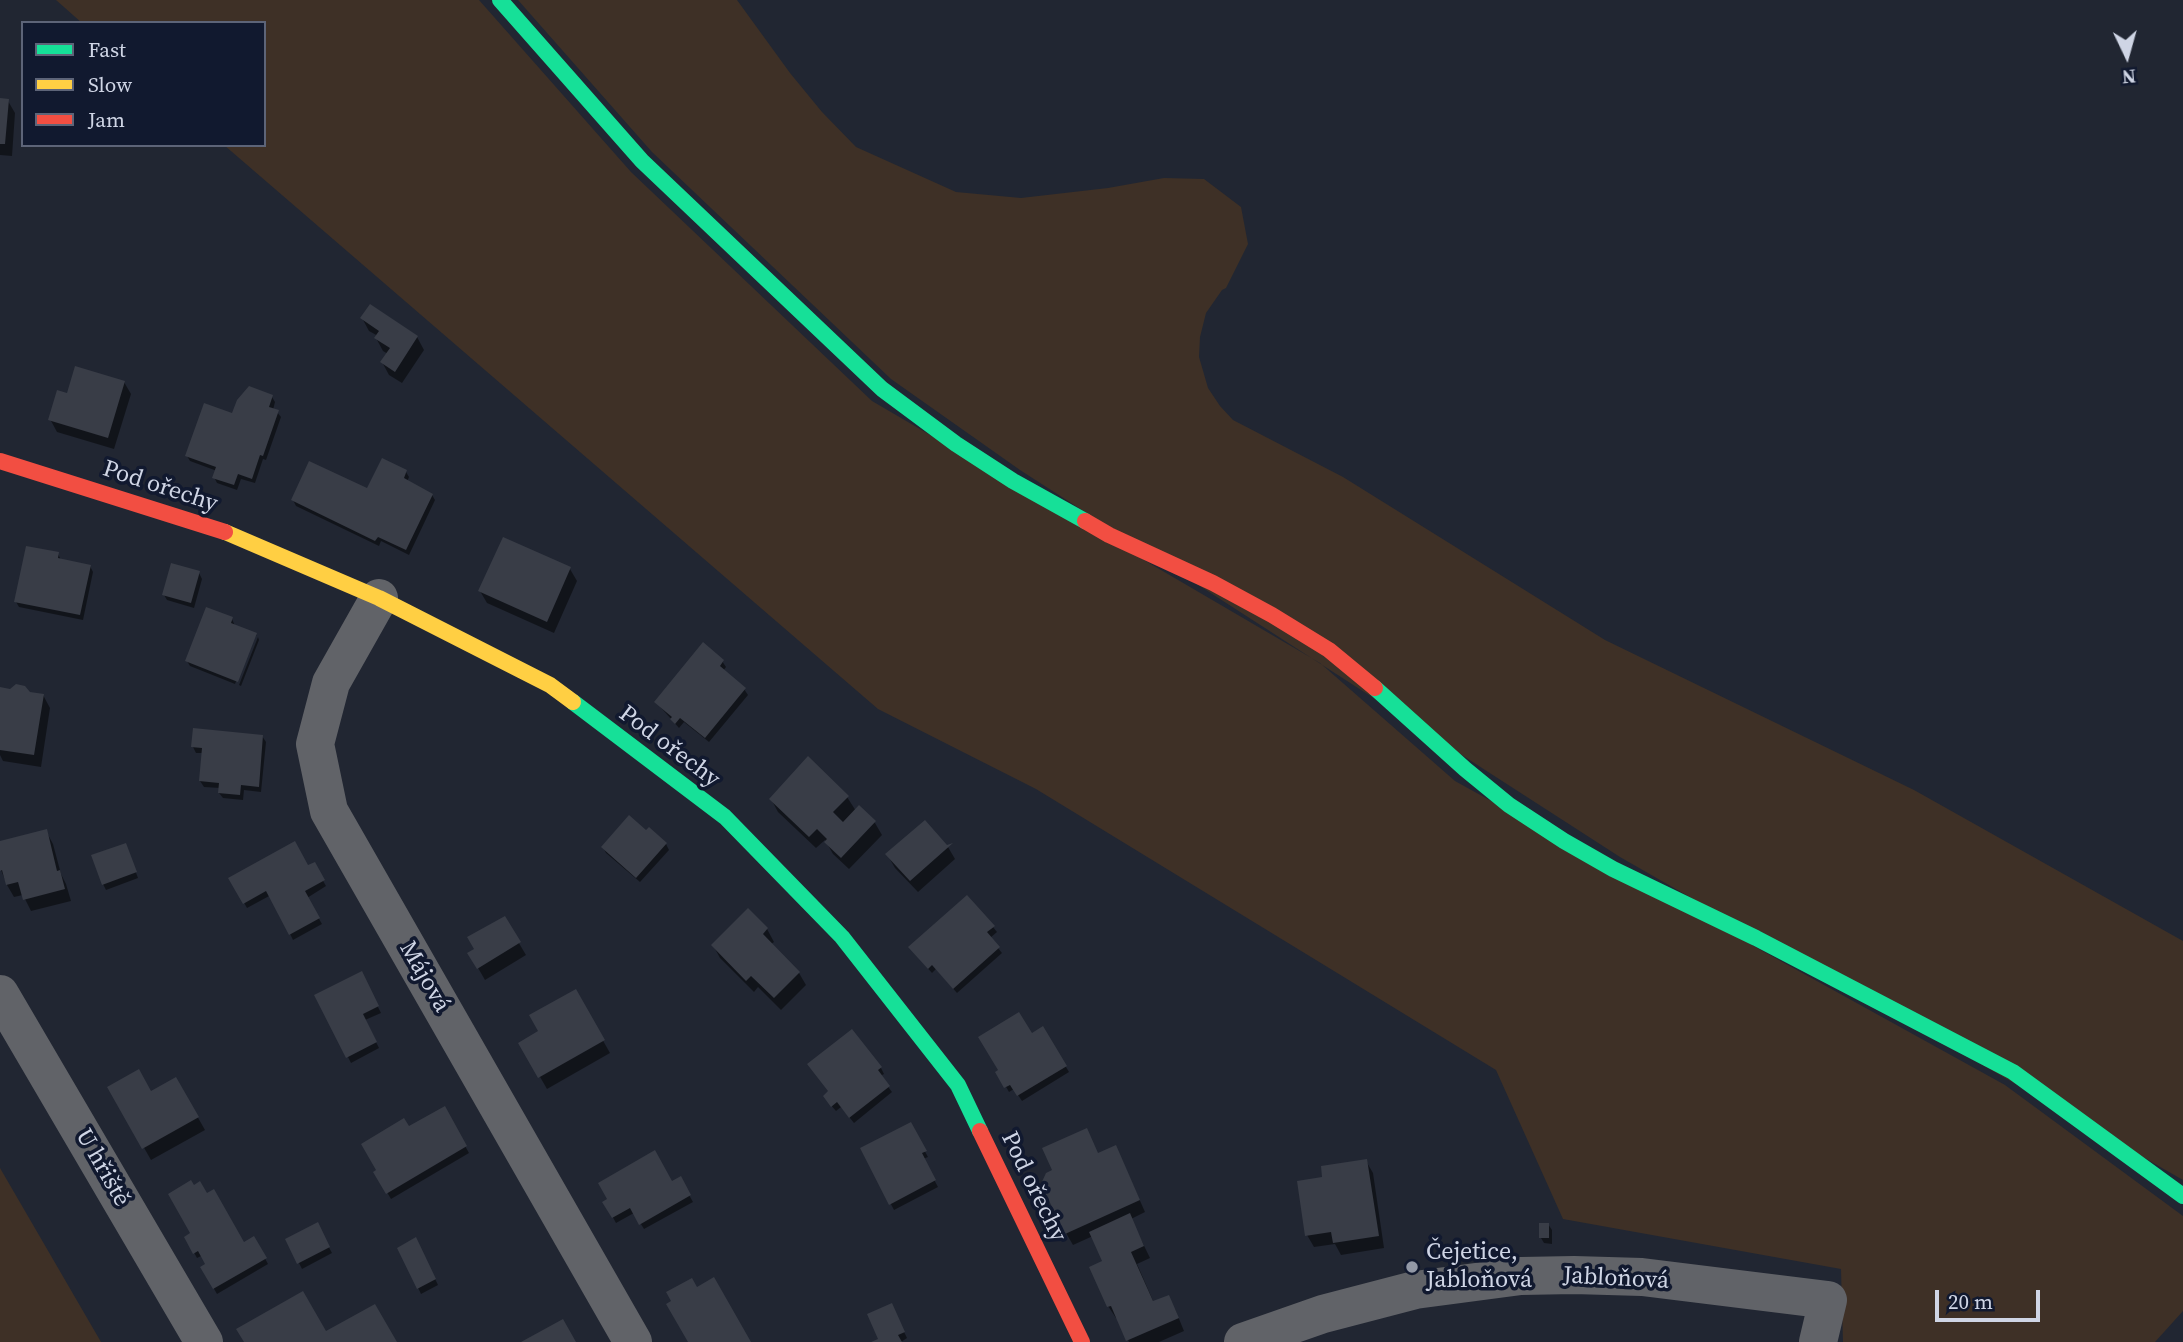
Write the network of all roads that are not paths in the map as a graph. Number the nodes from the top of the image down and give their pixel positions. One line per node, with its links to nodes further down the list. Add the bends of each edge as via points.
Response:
1 (500, 0): 5 (street, via 642,162 883,389 956,444 1097,528 1213,583 1329,650 1474,776 1564,841 2014,1072)
2 (1, 467): 3 (street, Pod ořechy, via 214,527)
3 (379, 598): 7 (street, Májová, via 331,683 315,744 329,811); 8 (street, Pod ořechy, via 550,685 725,817 842,937 958,1085)
4 (0, 994): 6 (street, U hřiště)
5 (2183, 1196)
6 (204, 1342)
7 (634, 1342)
8 (1082, 1342)
9 (1243, 1342): 10 (street, Jabloňová, via 1415,1290 1521,1276 1574,1275 1642,1277 1828,1300)
10 (1818, 1342)

